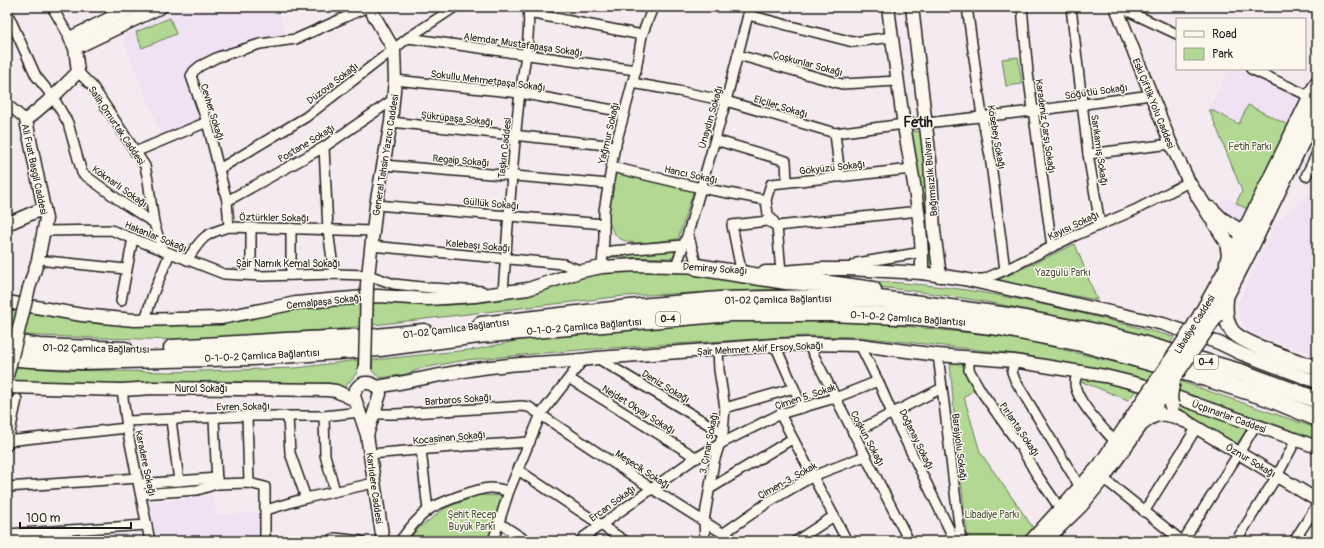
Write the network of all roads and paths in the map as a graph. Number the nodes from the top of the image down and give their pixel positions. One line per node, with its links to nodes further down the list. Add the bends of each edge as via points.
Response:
1 (52, 7): 21 (street)
2 (133, 7): 21 (main road)
3 (161, 7): 21 (main road)
4 (368, 7): 22 (main road, General Tahsin Yazıcı Caddesi); 45 (street, Cevher Sokağı, via 296,39 260,44 218,57 200,66 191,76)
5 (455, 7): 20 (street, Düzova Sokağı)
6 (653, 7): 18 (street, Yağmur Sokağı)
7 (888, 7): 19 (main road, Bağımsızlık Bulvarı)
8 (912, 7): 48 (main road, Bağımsızlık Bulvarı)
9 (967, 7): 43 (street, Kösebey Sokağı)
10 (1022, 7): 41 (street, Karadeniz Çarşı Sokağı)
11 (1071, 7): 39 (street, Sarıkamış Sokağı)
12 (1116, 7): 33 (main road, Eski Çiftlik Yolu Caddesi)
13 (1119, 7): 17 (street)
14 (528, 10): 18 (street); 24 (street, Taşkın Caddesi)
15 (749, 11): 19 (street, via 853,42); 23 (street, Ünaydın Sokağı)
16 (7, 12): 34 (street, Köknarlı Sokağı, via 36,76)
17 (1176, 34)
18 (642, 35): 25 (street, Yağmur Sokağı)
19 (892, 37): 29 (main road, Bağımsızlık Bulvarı)
20 (408, 38): 22 (street, Düzova Sokağı); 24 (street, Alemdar Mustafapaşa Sokağı)
21 (72, 43): 27 (main road)
22 (394, 50): 28 (main road, General Tahsin Yazıcı Caddesi); 60 (street, Düzova Sokağı, via 306,117)
23 (738, 55): 29 (street, Çoşkunlar Sokağı, via 842,84); 37 (street, Ünaydın Sokağı)
24 (526, 56): 25 (street, Alemdar Mustafapaşa Sokağı); 32 (street, Taşkın Caddesi)
25 (636, 70): 30 (street, Yağmur Sokağı)
26 (1253, 70): 35 (street)
27 (78, 72): 34 (main road); 55 (street, Salih Omurtak Caddesi, via 93,87)
28 (395, 80): 32 (street, Sokullu Mehmetpaşa Sokağı); 36 (main road, General Tahsin Yazıcı Caddesi)
29 (898, 81): 47 (main road, Bağımsızlık Bulvarı)
30 (632, 83): 37 (street, Elçiler Sokağı); 42 (street, Yağmur Sokağı)
31 (1317, 83): 35 (main road, Libadiye Caddesi)
32 (520, 93): 42 (street, Sokullu Mehmetpaşa Sokağı); 50 (street, Taşkın Caddesi)
33 (1151, 95): 39 (street, Söğütlü Sokağı); 52 (main road, Eski Çiftlik Yolu Caddesi)
34 (53, 97): 44 (main road); 76 (street, Köknarlı Sokağı, via 68,123 82,173)
35 (1311, 97): 90 (main road, Libadiye Caddesi)
36 (394, 99): 46 (main road, General Tahsin Yazıcı Caddesi); 54 (street, Postane Sokağı)
37 (726, 101): 49 (street, Elçiler Sokağı); 51 (street, Ünaydın Sokağı)
38 (7, 104): 44 (street, Ali Fuat Başgil Caddesi)
39 (1083, 104): 41 (street, Söğütlü Sokağı); 57 (street, Sarıkamış Sokağı)
40 (1317, 110): 90 (main road, Libadiye Caddesi)
41 (1033, 111): 43 (street, Söğütlü Sokağı); 93 (street, Karadeniz Çarşı Sokağı)
42 (624, 112): 53 (street, Yağmur Sokağı)
43 (982, 116): 48 (street, Söğütlü Sokağı); 105 (street, Kösebey Sokağı, via 990,156)
44 (26, 120): 73 (main road, Ali Fuat Başgil Caddesi)
45 (206, 122): 55 (street); 60 (street, Cevher Sokağı)
46 (391, 122): 50 (street, Şükrüpaşa Sokağı); 58 (main road, General Tahsin Yazıcı Caddesi)
47 (904, 124): 48 (street, Elçiler Sokağı); 49 (street, Elçiler Sokağı); 61 (main road, Bağımsızlık Bulvarı)
48 (926, 124): 113 (main road, Bağımsızlık Bulvarı)
49 (835, 133): 64 (street)
50 (516, 136): 53 (street, Şükrüpaşa Sokağı); 62 (street, Taşkın Caddesi)
51 (715, 140): 65 (street, via 786,161); 68 (street, Ünaydın Sokağı)
52 (1171, 144): 57 (street); 66 (main road, Eski Çiftlik Yolu Caddesi)
53 (616, 146): 59 (street, Yağmur Sokağı)
54 (324, 147): 71 (street, Postane Sokağı); 85 (street)
55 (135, 152): 76 (street, Salih Omurtak Caddesi, via 145,166)
56 (1317, 153): 63 (street)
57 (1088, 154): 79 (street, Sarıkamış Sokağı)
58 (383, 165): 62 (street, Regaip Sokağı); 72 (main road, General Tahsin Yazıcı Caddesi)
59 (612, 167): 67 (street, Yağmur Sokağı); 68 (street, Hancı Sokağı)
60 (219, 169): 71 (street, Cevher Sokağı)
61 (912, 169): 64 (street, Gökyüzü Sokağı); 74 (main road, Bağımsızlık Bulvarı)
62 (512, 175): 67 (street, Regaip Sokağı); 75 (street, Taşkın Caddesi)
63 (1306, 176)
64 (840, 177): 65 (street, Gökyüzü Sokağı)
65 (787, 182): 70 (street, Gökyüzü Sokağı, via 771,184)
66 (1189, 182): 69 (main road, Eski Çiftlik Yolu Caddesi); 79 (street, Kayısı Sokağı, via 1135,210)
67 (609, 184): 78 (street, Yağmur Sokağı)
68 (701, 188): 70 (street, Hancı Sokağı); 88 (street, Ünaydın Sokağı)
69 (1198, 196): 80 (main road); 90 (main road)
70 (766, 200): 81 (street, via 768,214)
71 (227, 201): 82 (street, Cevher Sokağı)
72 (376, 205): 75 (street, Güllük Sokağı); 87 (main road, General Tahsin Yazıcı Caddesi)
73 (44, 208): 77 (main road); 86 (main road, Ali Fuat Başgil Caddesi)
74 (919, 211): 81 (street); 95 (main road, Bağımsızlık Bulvarı)
75 (509, 216): 78 (street, Güllük Sokağı); 96 (street, Taşkın Caddesi)
76 (154, 223): 94 (street, Salih Omurtak Caddesi)
77 (7, 224)
78 (604, 224): 99 (street, Yağmur Sokağı)
79 (1100, 224): 93 (street, Kayısı Sokağı)
80 (1215, 224): 90 (main road, via 1225,233); 109 (main road, via 1229,248)
81 (777, 226): 104 (street, via 768,221 732,225); 107 (street)
82 (229, 227): 83 (street, Öztürkler Sokağı); 97 (street, Öztürkler Sokağı, via 201,239)
83 (251, 228): 84 (street, Öztürkler Sokağı); 111 (street)
84 (290, 228): 85 (street, Öztürkler Sokağı); 112 (street)
85 (328, 230): 87 (street, Öztürkler Sokağı); 110 (street)
86 (45, 231): 89 (street, Hakanlar Sokağı, via 111,230); 138 (main road, Ali Fuat Başgil Caddesi, bridge)
87 (374, 231): 92 (main road, General Tahsin Yazıcı Caddesi)
88 (688, 233): 91 (street, Ünaydın Sokağı); 101 (street)
89 (133, 238): 94 (street, Hakanlar Sokağı); 102 (street)
90 (1245, 238): 109 (main road, Libadiye Caddesi); 117 (main road, Libadiye Caddesi)
91 (684, 245): 99 (street, via 611,251); 100 (street, Ünaydın Sokağı)
92 (371, 246): 96 (street, Kalebaşı Sokağı); 115 (main road, General Tahsin Yazıcı Caddesi)
93 (1052, 247): 105 (street, Kayısı Sokağı)
94 (167, 252): 97 (street, Hakanlar Sokağı); 121 (street)
95 (923, 252): 103 (street, via 857,263); 108 (main road, Bağımsızlık Bulvarı)
96 (506, 258): 106 (street, Kalebaşı Sokağı, via 563,264); 116 (street, Taşkın Caddesi)
97 (187, 260): 111 (street, Şair Namık Kemal Sokağı, via 224,274)
98 (47, 261): 102 (street)
99 (602, 261): 100 (main road, Demiray Sokağı); 106 (main road, Demiray Sokağı)
100 (676, 266): 101 (main road, Demiray Sokağı)
101 (697, 267): 104 (main road, Demiray Sokağı); 122 (highway, via 786,281 822,283 1011,309)
102 (126, 269): 118 (street)
103 (848, 269): 107 (main road, Demiray Sokağı); 108 (main road, Demiray Sokağı)
104 (741, 270): 107 (main road, Demiray Sokağı)
105 (1005, 270): 114 (street, Kayısı Sokağı, via 984,279)
106 (582, 271): 116 (main road, Cemalpaşa Sokağı, via 528,289)
107 (781, 272)
108 (922, 273): 113 (main road, Demiray Sokağı)
109 (1224, 273): 120 (main road, Libadiye Caddesi)
110 (334, 274): 112 (street, Şair Namık Kemal Sokağı); 115 (street, Şair Namık Kemal Sokağı)
111 (251, 275): 112 (street, Şair Namık Kemal Sokağı)
112 (291, 276)
113 (940, 276): 114 (main road, Demiray Sokağı)
114 (964, 279): 141 (main road, Demiray Sokağı, via 1163,324)
115 (367, 280): 116 (street, Cemalpaşa Sokağı, via 431,288); 135 (main road, bridge)
116 (503, 292): 121 (main road, Cemalpaşa Sokağı, via 428,299 378,296 296,303 221,318)
117 (1226, 299): 120 (main road, Libadiye Caddesi); 134 (main road, via 1225,314 1236,336)
118 (121, 301)
119 (7, 302): 121 (main road, Cemalpaşa Sokağı, via 82,315)
120 (1210, 312): 137 (main road, Libadiye Caddesi, bridge); 148 (main road, Libadiye Caddesi, bridge, via 1188,336)
121 (145, 320)
122 (1093, 332): 123 (highway, O1-O2 Çamlıca Bağlantısı / O-4, via 929,304 879,299 828,298 720,300 376,337 138,350 39,347); 151 (highway, O-4, via 1244,373)
123 (7, 342)
124 (808, 344): 125 (main road, Şair Mehmet Akif Ersoy Sokağı); 126 (main road, Şair Mehmet Akif Ersoy Sokağı); 149 (street, Coşkun Sokağı)
125 (774, 345): 127 (main road, Şair Mehmet Akif Ersoy Sokağı); 144 (street)
126 (860, 345): 128 (main road, Şair Mehmet Akif Ersoy Sokağı); 140 (street, Doğanay Sokağı)
127 (718, 349): 131 (main road, Şair Mehmet Akif Ersoy Sokağı); 153 (street, 3. Çınar Sokağı)
128 (938, 355): 130 (main road, Şair Mehmet Akif Ersoy Sokağı); 145 (street, Barajyolu Sokağı)
129 (7, 357): 163 (highway, O-1-O-2 Çamlıca Bağlantısı / O-4, via 81,361 252,357 380,348 478,335 731,313 829,313 921,317 999,327 1081,343 1266,397)
130 (969, 357): 133 (main road, Şair Mehmet Akif Ersoy Sokağı); 207 (street, Pırlanta Sokağı, via 969,370 981,391 1022,449)
131 (597, 358): 132 (main road, Şair Mehmet Akif Ersoy Sokağı); 170 (street, Deniz Sokağı)
132 (583, 360): 139 (street); 147 (main road, Şair Mehmet Akif Ersoy Sokağı, via 452,372)
133 (1014, 361): 136 (main road, Şair Mehmet Akif Ersoy Sokağı); 196 (street, via 1012,372 1015,380)
134 (1317, 368)
135 (365, 369): 142 (main road); 147 (main road)
136 (1080, 372): 148 (main road, Şair Mehmet Akif Ersoy Sokağı, via 1105,376); 177 (street, via 1076,376 1075,384 1080,399)
137 (1176, 374): 148 (main road, Libadiye Caddesi, bridge); 165 (main road, bridge, via 1170,403)
138 (7, 376)
139 (570, 378): 157 (street); 185 (street, Nejdet Okyay Sokağı)
140 (878, 381): 149 (street, Çimen 5. Sokak); 155 (street, Doğanay Sokağı)
141 (1317, 382)
142 (358, 386): 147 (main road, via 366,382); 152 (main road, via 355,392)
143 (7, 387): 146 (main road, Nurol Sokağı)
144 (794, 388): 153 (street); 154 (street)
145 (942, 388): 155 (street); 233 (street, Barajyolu Sokağı)
146 (122, 390): 152 (main road, Nurol Sokağı, via 328,390 336,391); 166 (street, Karadere Sokağı)
147 (377, 392): 152 (main road, via 372,407); 156 (main road, Karlıdere Caddesi)
148 (1148, 395): 167 (main road, Libadiye Caddesi); 168 (main road, Üçpınarlar Caddesi); 177 (main road, Libadiye Caddesi)
149 (835, 398): 154 (street, Çimen 5. Sokak); 171 (street, Coşkun Sokağı)
150 (17, 399): 175 (street)
151 (1317, 400)
152 (358, 405): 160 (street, Evren Sokağı); 172 (main road, Karlıdere Caddesi)
153 (725, 408): 170 (street, 3. Çınar Sokağı)
154 (802, 408): 158 (street, Çimen 5. Sokak)
155 (892, 413): 171 (street); 232 (street, Doğanay Sokağı)
156 (374, 414): 157 (street, Barbaros Sokağı, via 529,406); 172 (main road, Karlıdere Caddesi)
157 (541, 414): 176 (street); 197 (street, Meşecik Sokağı)
158 (780, 414): 173 (street); 178 (street, Çimen 5. Sokak)
159 (246, 416): 161 (street, Evren Sokağı); 162 (street, Evren Sokağı); 194 (street)
160 (324, 416): 161 (street, Evren Sokağı); 199 (street, via 326,455)
161 (288, 417): 202 (street, via 290,453)
162 (214, 418): 164 (street, Evren Sokağı); 192 (street)
163 (1317, 418)
164 (171, 420): 166 (street, Evren Sokağı); 191 (street)
165 (1184, 420): 167 (main road, via 1160,414 1152,416); 169 (main road, Öznur Sokağı)
166 (127, 425): 175 (street, Evren Sokağı); 190 (street, Karadere Sokağı)
167 (1139, 426): 189 (main road, Libadiye Caddesi)
168 (1255, 426): 174 (main road, Üçpınarlar Caddesi); 182 (street)
169 (1197, 427): 182 (main road, Öznur Sokağı); 208 (street)
170 (723, 433): 178 (street, 3. Çınar Sokağı)
171 (853, 433): 184 (street, Coşkun Sokağı)
172 (367, 435): 183 (main road, Karlıdere Caddesi)
173 (792, 439): 187 (street); 198 (street)
174 (1296, 440): 180 (main road, Üçpınarlar Caddesi); 188 (street)
175 (7, 441): 179 (street)
176 (530, 442): 181 (street, Kocasinan Sokağı); 186 (street)
177 (1116, 443): 196 (main road, Libadiye Caddesi, via 1100,466)
178 (718, 445): 185 (street, Ercan Sokağı); 198 (street, 3. Çınar Sokağı)
179 (7, 446)
180 (1317, 447)
181 (421, 450): 183 (street, Kocasinan Sokağı); 206 (street)
182 (1239, 453): 188 (main road, Öznur Sokağı); 236 (street)
183 (370, 454): 193 (main road, Karlıdere Caddesi)
184 (865, 456): 187 (street, Çimen-3. Sokak); 231 (street, Coşkun Sokağı)
185 (697, 458): 197 (street, Ercan Sokağı)
186 (518, 470): 200 (street); 212 (street)
187 (812, 476): 209 (street); 215 (street, Çimen-3. Sokak, via 770,501)
188 (1277, 476): 203 (main road, Öznur Sokağı); 237 (street)
189 (1103, 478): 208 (street); 235 (main road, Libadiye Caddesi, via 1080,506)
190 (138, 481): 191 (street); 195 (street); 201 (street, Karadere Sokağı)
191 (179, 481): 192 (street)
192 (217, 481): 194 (street); 201 (street, via 197,490)
193 (374, 483): 199 (street); 220 (main road, Karlıdere Caddesi)
194 (250, 484): 205 (street, via 265,487)
195 (7, 487)
196 (1080, 487): 207 (main road, Libadiye Caddesi)
197 (651, 488): 210 (street, Meşecik Sokağı); 212 (street, Ercan Sokağı)
198 (710, 488): 210 (street, 3. Çınar Sokağı)
199 (335, 491): 202 (street)
200 (509, 491): 206 (street, via 490,488 469,492); 213 (street); 222 (street)
201 (141, 494): 211 (street, Karadere Sokağı)
202 (306, 498): 205 (street)
203 (1317, 500)
204 (1317, 505): 238 (street)
205 (266, 510): 217 (street)
206 (428, 510): 221 (street, via 410,526)
207 (1060, 510): 234 (main road, Libadiye Caddesi)
208 (1144, 512): 236 (street)
209 (834, 516): 229 (street); 230 (street)
210 (704, 521): 215 (street, Meşecik Sokağı); 227 (street, 3. Çınar Sokağı)
211 (147, 525): 214 (street); 216 (street, Karadere Sokağı)
212 (601, 525): 225 (street, Ercan Sokağı); 226 (street)
213 (504, 526): 223 (street); 224 (street)
214 (7, 534)
215 (724, 534): 228 (street, Meşecik Sokağı)
216 (150, 541)
217 (266, 541)
218 (330, 541): 219 (street, via 335,538)
219 (362, 541)
220 (383, 541)
221 (400, 541)
222 (493, 541)
223 (497, 541)
224 (527, 541)
225 (581, 541)
226 (625, 541)
227 (705, 541)
228 (735, 541)
229 (796, 541)
230 (847, 541)
231 (909, 541)
232 (956, 541)
233 (961, 541)
234 (1032, 541)
235 (1044, 541)
236 (1182, 541)
237 (1236, 541)
238 (1294, 541)

